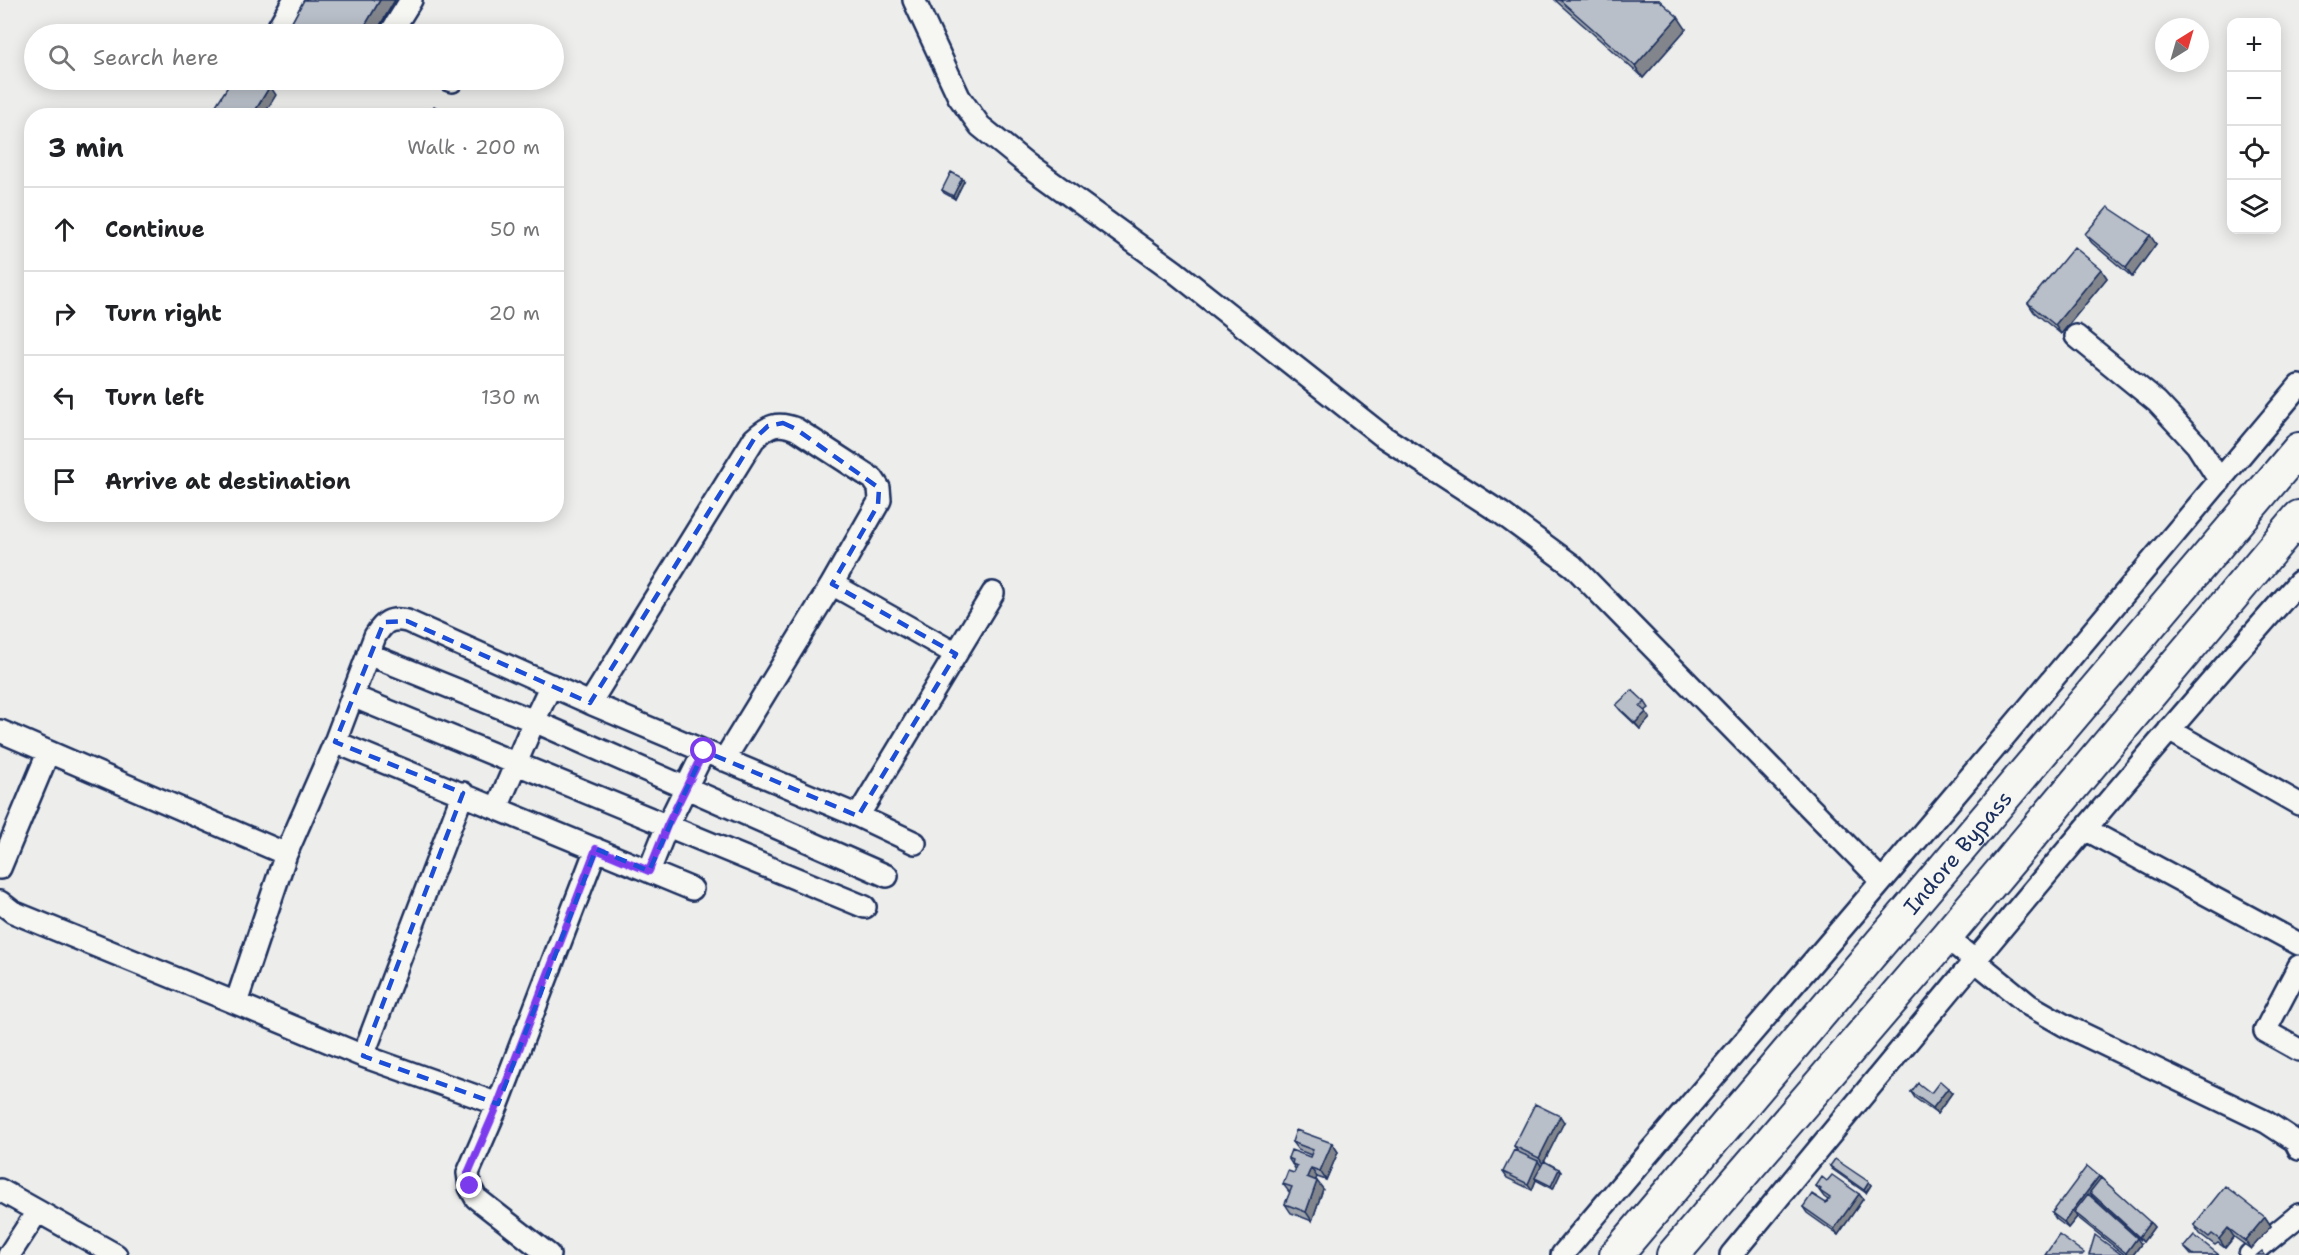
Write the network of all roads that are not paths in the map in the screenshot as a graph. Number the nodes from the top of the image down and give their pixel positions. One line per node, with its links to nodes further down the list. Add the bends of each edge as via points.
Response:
1 (294, 0): 4 (street)
2 (411, 0): 5 (street)
3 (922, 4): 40 (street, via 959,97 980,126 1174,271 1384,438 1501,513 1573,566)
4 (280, 24)
5 (396, 24)
6 (2076, 336): 9 (street, via 2157,402 2197,445)
7 (2299, 386): 9 (street)
8 (2299, 449): 60 (highway, Indore Bypass)
9 (2220, 481): 40 (street)
10 (2299, 517): 44 (highway, Indore Bypass)
11 (2299, 582): 20 (street)
12 (832, 584): 15 (street); 18 (street, via 878,505 879,488 873,479 796,429 783,423 768,426 754,439); 25 (street)
13 (993, 593): 15 (street)
14 (368, 654): 16 (street, via 384,622 395,618); 17 (street); 19 (street)
15 (956, 654): 31 (street)
16 (551, 685): 18 (street); 19 (street)
17 (352, 696): 22 (street); 26 (street)
18 (590, 703): 23 (street)
19 (534, 721): 26 (street); 27 (street)
20 (2169, 730): 29 (street); 33 (street)
21 (0, 731): 24 (street)
22 (335, 742): 28 (street); 36 (street)
23 (704, 751): 25 (street); 27 (street)
24 (48, 753): 36 (street); 37 (street)
25 (724, 760): 31 (street)
26 (517, 764): 30 (street); 32 (street)
27 (685, 788): 32 (street); 39 (street)
28 (463, 793): 30 (street); 50 (street)
29 (2299, 804)
30 (497, 808): 35 (street)
31 (858, 816): 34 (street)
32 (667, 826): 38 (street); 43 (street)
33 (2085, 829): 45 (street); 46 (street)
34 (915, 843)
35 (596, 849): 38 (street); 51 (street)
36 (286, 854): 48 (street)
37 (0, 868)
38 (649, 871): 41 (street)
39 (887, 876)
40 (1882, 881): 59 (street)
41 (692, 889)
42 (0, 902): 48 (street, via 13,912)
43 (865, 907)
44 (1946, 937): 46 (street); 61 (highway, Indore Bypass)
45 (2299, 944)
46 (1973, 962): 52 (street, via 2055,1020 2266,1122 2295,1141); 62 (street)
47 (2299, 966): 49 (street, via 2265,1031)
48 (236, 1003): 50 (street)
49 (2299, 1050)
50 (363, 1056): 51 (street)
51 (498, 1104): 58 (street, via 468,1173 470,1186 476,1198)
52 (2299, 1149)
53 (0, 1191): 54 (street)
54 (37, 1212): 56 (street); 57 (street)
55 (2299, 1215): 63 (street)
56 (9, 1255)
57 (116, 1255)
58 (549, 1255)
59 (1562, 1255)
60 (1616, 1255)
61 (1673, 1255)
62 (1731, 1255)
63 (2250, 1255)

